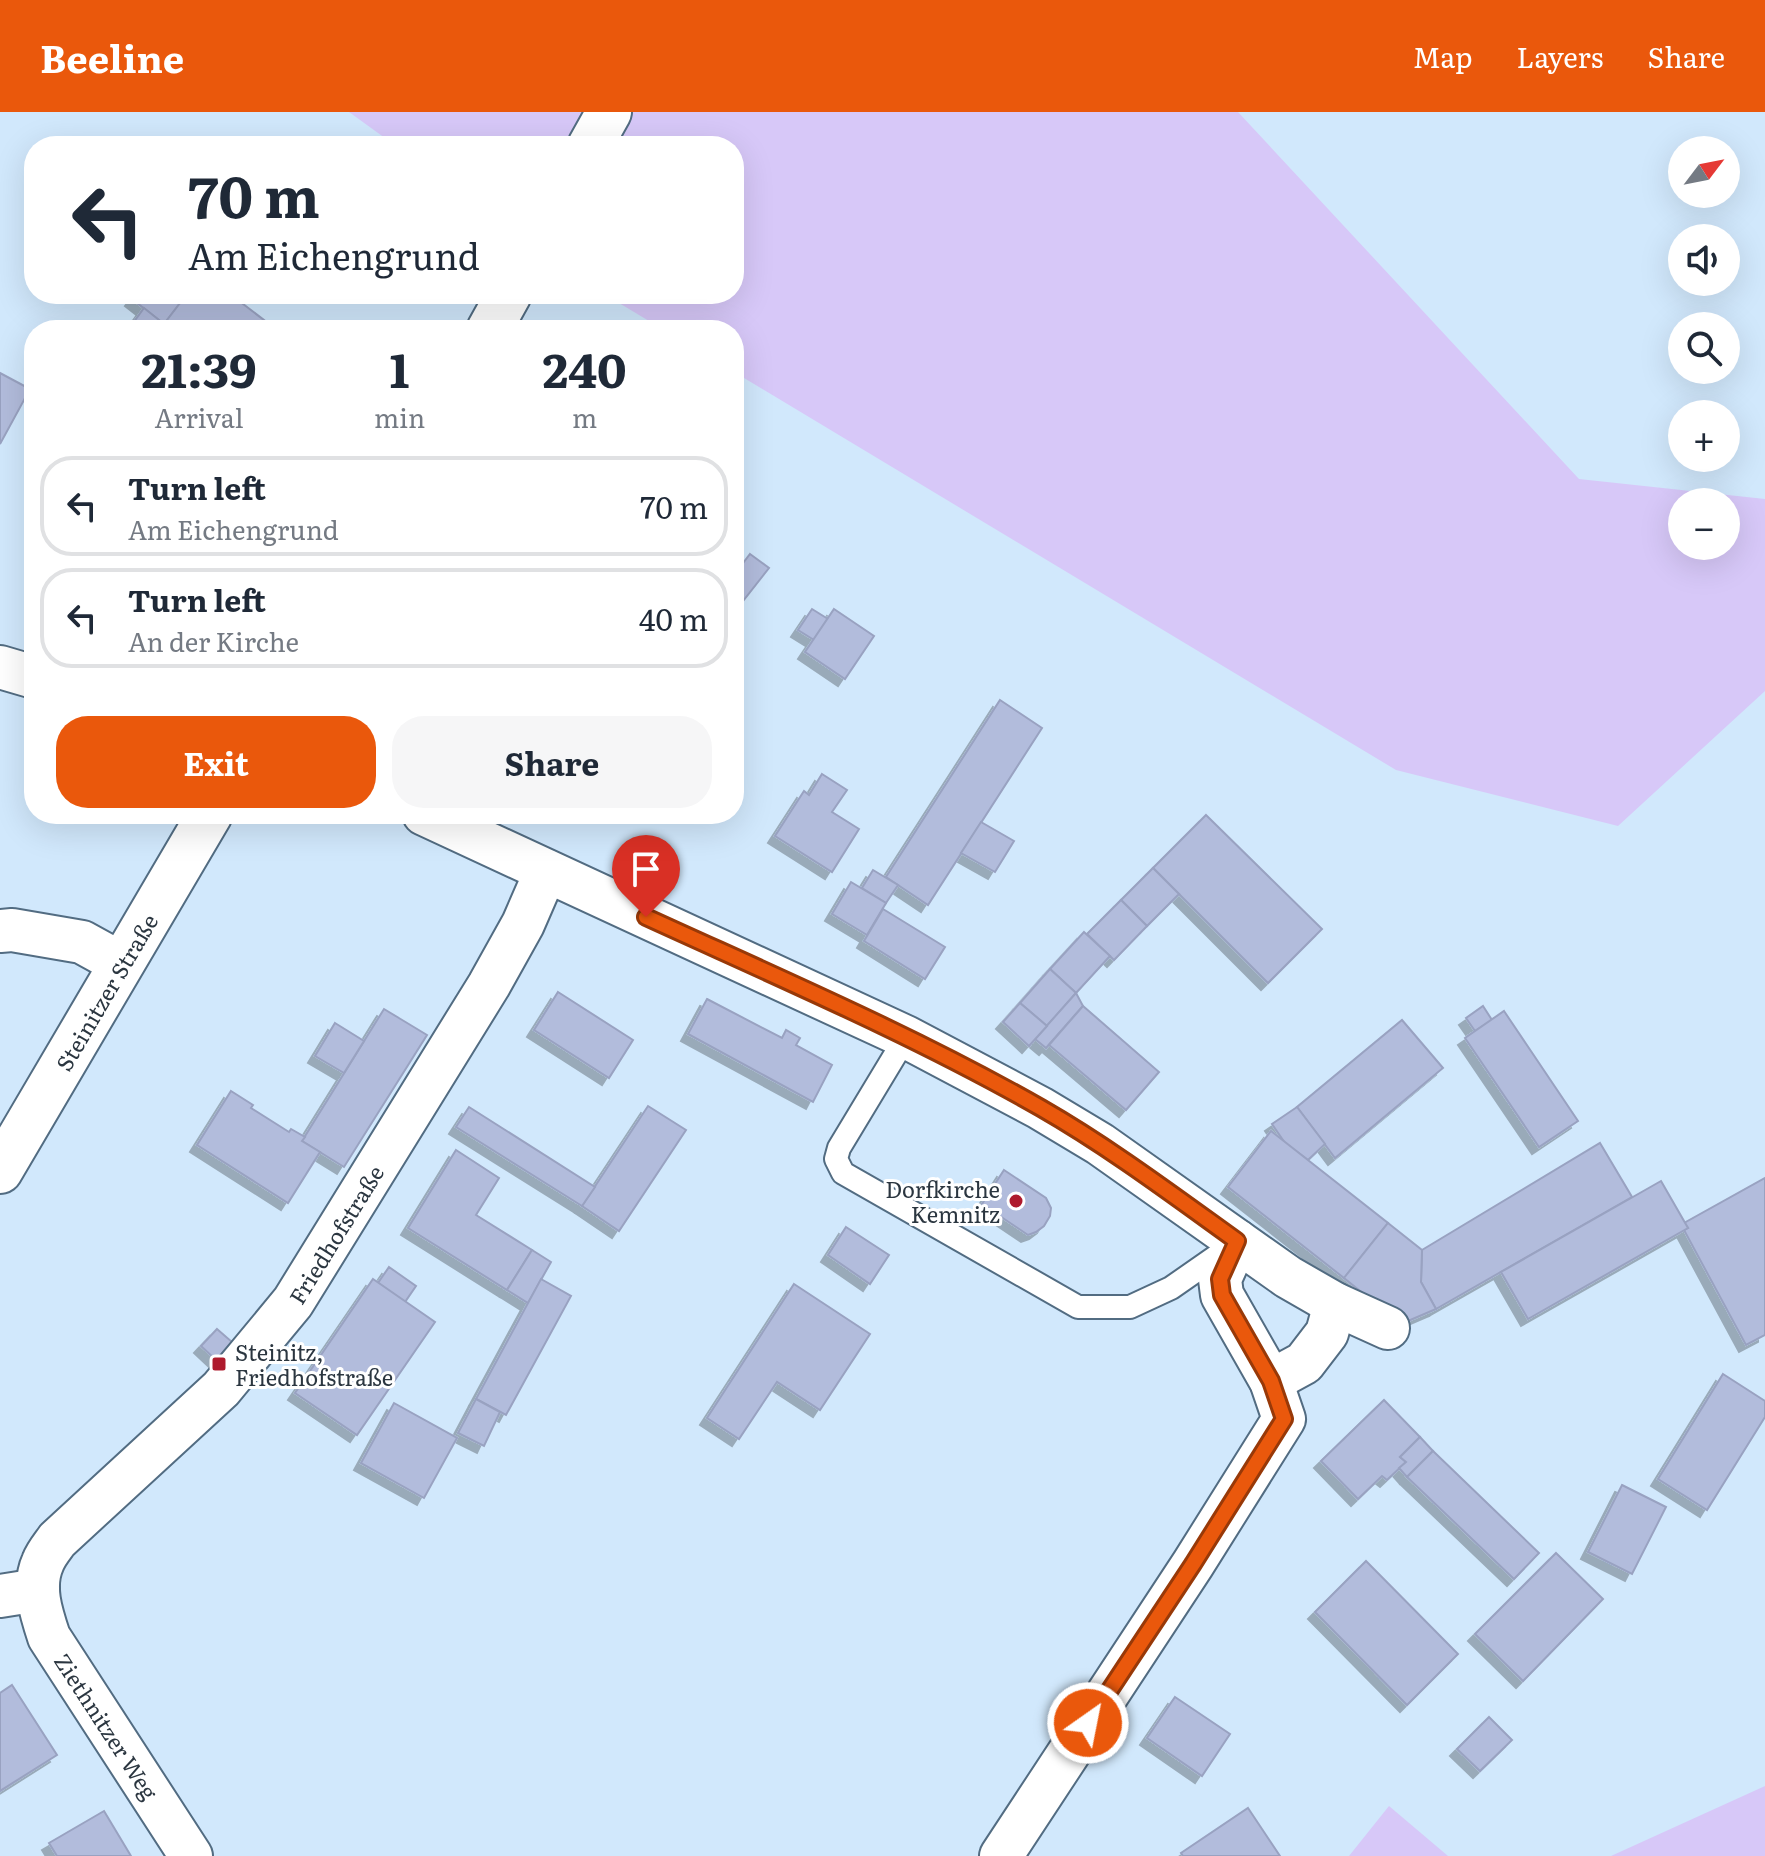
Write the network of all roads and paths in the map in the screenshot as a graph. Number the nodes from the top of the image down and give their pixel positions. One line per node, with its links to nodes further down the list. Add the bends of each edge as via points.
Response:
1 (609, 112): 2 (street)
2 (596, 136)
3 (0, 667): 4 (street)
4 (24, 674)
5 (204, 824): 9 (street, Steinitzer Straße)
6 (445, 824): 7 (street)
7 (546, 871): 10 (street); 16 (street, Friedhofstraße, via 489,985 293,1302 221,1389 57,1540)
8 (0, 931): 9 (street, via 82,942)
9 (122, 964): 11 (street, Steinitzer Straße)
10 (906, 1037): 12 (street, via 1088,1137); 12 (lane, via 839,1148 836,1159 843,1173 1078,1307 1130,1307 1171,1288)
11 (0, 1171)
12 (1237, 1241): 13 (street); 15 (street, via 1220,1279 1222,1295)
13 (1335, 1304): 14 (street); 15 (street, via 1327,1333 1304,1363)
14 (1388, 1328)
15 (1271, 1381): 18 (street, via 1284,1419)
16 (19, 1593): 17 (street, Ziethnitzer Weg, via 41,1614 71,1673)
17 (191, 1856)
18 (1001, 1856)

